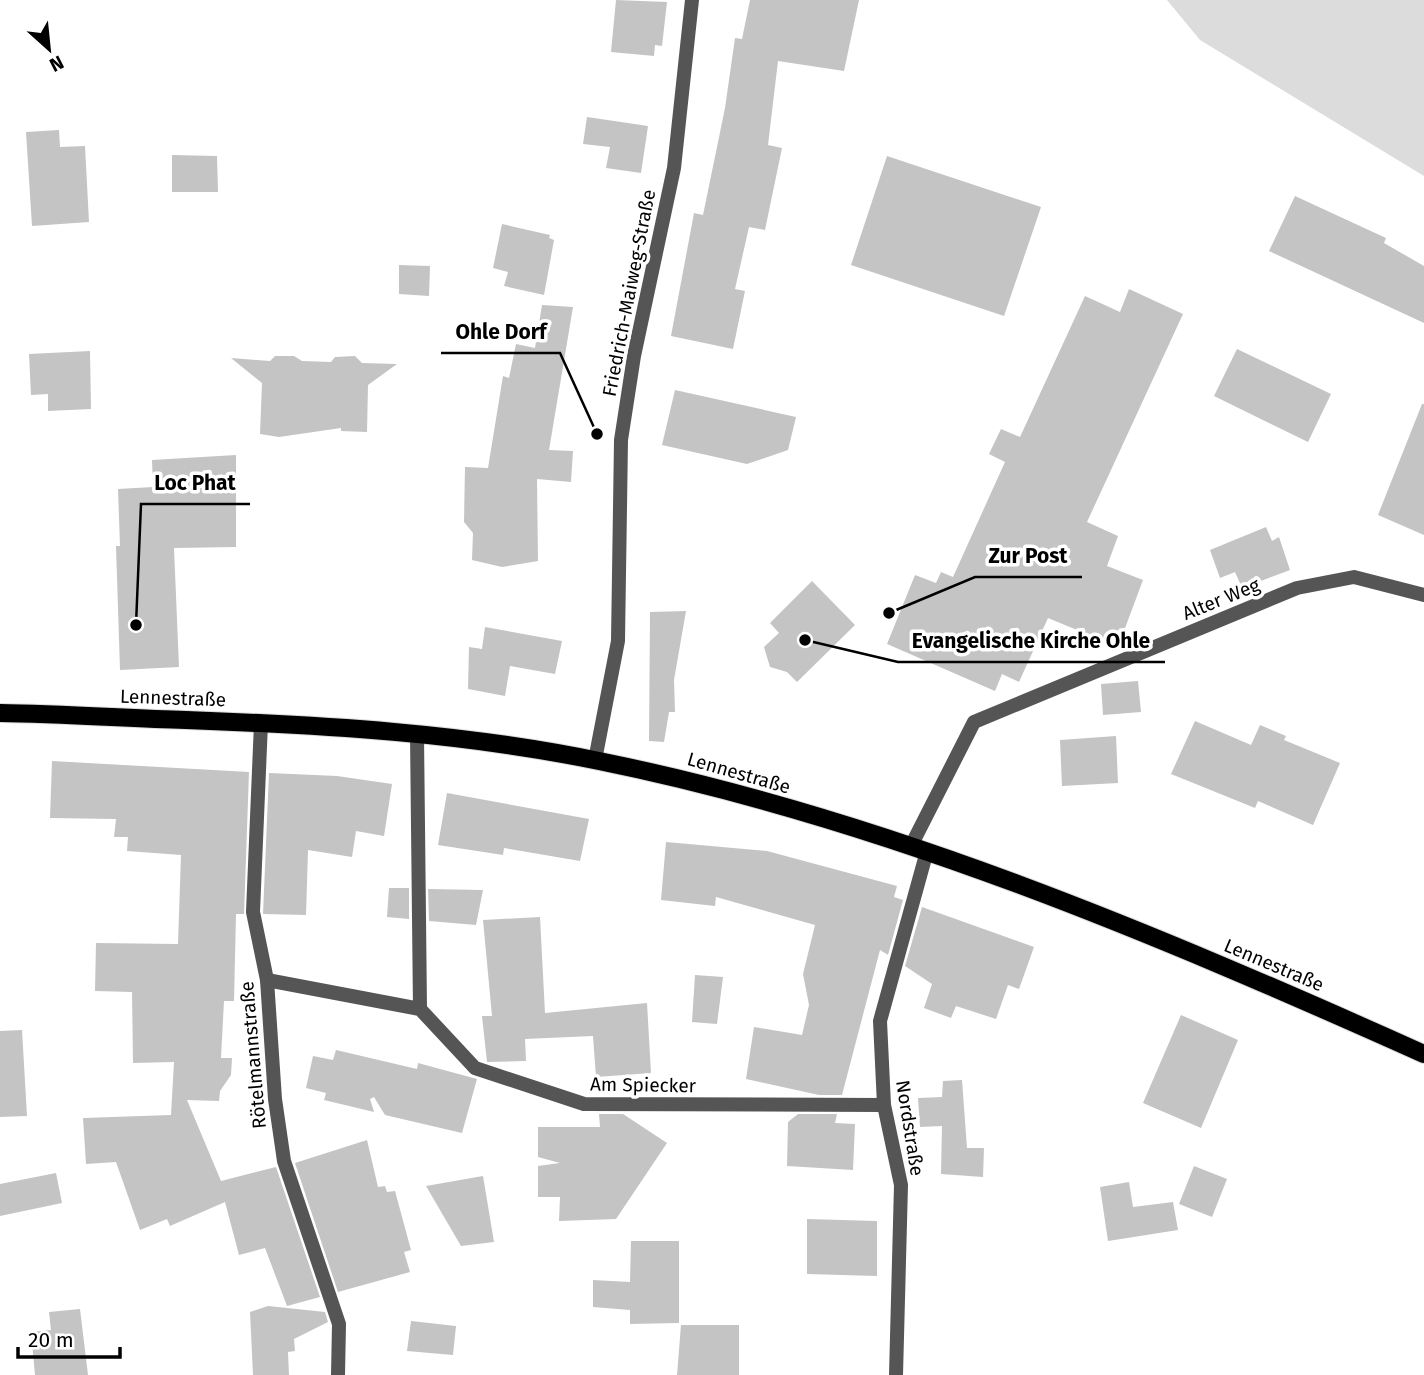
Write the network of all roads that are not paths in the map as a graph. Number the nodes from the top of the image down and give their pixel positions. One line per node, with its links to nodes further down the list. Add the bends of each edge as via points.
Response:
1 (692, 0): 6 (street, Friedrich-Maiweg-Straße, via 674,168 622,429 618,641)
2 (1424, 595): 7 (street, Alter Weg, via 1354,577 1297,588 974,722)
3 (0, 713): 4 (main road, Lennestraße)
4 (261, 723): 5 (main road, Lennestraße); 8 (street, Rötelmannstraße, via 253,912)
5 (417, 734): 6 (main road, Lennestraße); 9 (street)
6 (595, 760): 7 (main road, Lennestraße, via 673,777)
7 (919, 849): 10 (main road, Lennestraße, via 1142,930); 11 (street, Nordstraße, via 880,1021)
8 (267, 980): 9 (street); 12 (street, Rötelmannstraße, via 284,1161 339,1324)
9 (421, 1009): 11 (street, Am Spiecker, via 475,1068 584,1104)
10 (1424, 1054)
11 (884, 1105): 13 (street, Nordstraße, via 901,1185)
12 (338, 1375)
13 (896, 1375)

